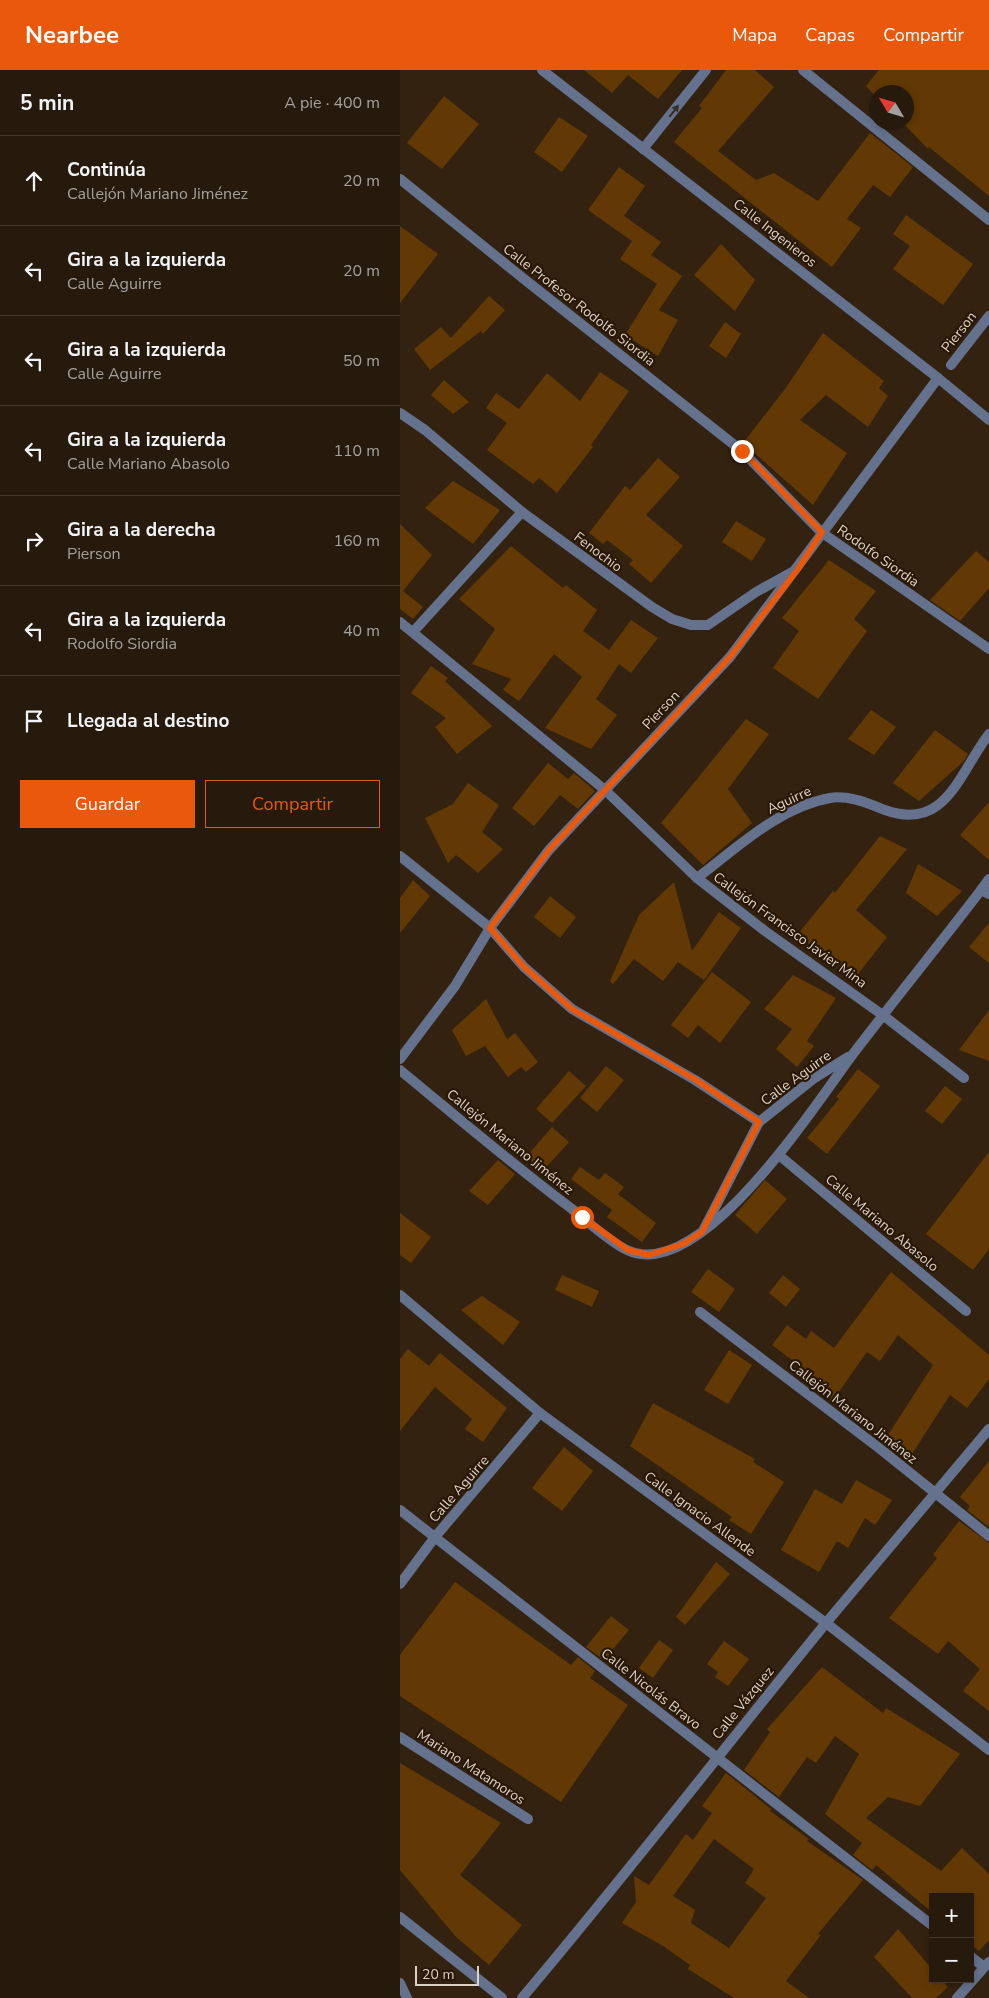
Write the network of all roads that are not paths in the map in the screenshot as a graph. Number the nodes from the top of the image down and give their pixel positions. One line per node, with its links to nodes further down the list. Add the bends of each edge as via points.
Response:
1 (542, 70): 4 (street, Calle Ingenieros)
2 (706, 70): 4 (street, one-way to 2)
3 (804, 70): 6 (street)
4 (643, 150): 9 (street, Calle Ingenieros)
5 (400, 178): 12 (street, Calle Profesor Rodolfo Siordia)
6 (989, 220)
7 (989, 316): 8 (street, Pierson)
8 (951, 365)
9 (938, 378): 11 (street, Calle Ingenieros); 14 (street, Pierson)
10 (400, 413): 13 (street, Fenochio)
11 (989, 420)
12 (742, 451): 14 (street, Rodolfo Siordia)
13 (522, 512): 15 (street, Fenochio, via 645,602 672,619 691,625 708,625 756,592); 17 (street)
14 (822, 532): 15 (street, Pierson); 18 (street, Rodolfo Siordia)
15 (798, 569): 20 (street, Pierson, via 730,657)
16 (400, 622): 17 (street, Callejón Francisco Javier Mina)
17 (413, 632): 20 (street, Callejón Francisco Javier Mina)
18 (989, 648)
19 (989, 734): 22 (street, Aguirre, via 956,785 925,814 893,813 853,798 809,803 764,827)
20 (605, 790): 22 (street, Callejón Francisco Javier Mina); 25 (street, Pierson, via 549,850)
21 (400, 856): 25 (street)
22 (697, 878): 26 (street, Callejón Francisco Javier Mina, via 764,931)
23 (989, 879): 24 (street)
24 (985, 892): 26 (street, Calle Aguirre)
25 (490, 928): 28 (street, Pierson, via 455,986); 31 (street, via 524,967 572,1009 696,1080)
26 (884, 1016): 27 (street, Calle Aguirre); 30 (street, Callejón Francisco Javier Mina)
27 (853, 1054): 31 (street, Calle Aguirre, via 813,1079); 32 (street, Calle Aguirre)
28 (400, 1059)
29 (400, 1070): 34 (street, Callejón Mariano Jiménez, via 535,1181)
30 (964, 1078)
31 (759, 1122): 33 (street, Calle Aguirre)
32 (780, 1156): 33 (street, Calle Aguirre, via 738,1201); 36 (street, Calle Mariano Abasolo)
33 (702, 1232): 34 (street, Calle Aguirre, via 664,1252 649,1255)
34 (628, 1250)
35 (400, 1295): 38 (street, Calle Ignacio Allende)
36 (966, 1311)
37 (700, 1312): 40 (street, Callejón Mariano Jiménez)
38 (540, 1413): 43 (street, Calle Aguirre); 45 (street, Calle Ignacio Allende)
39 (989, 1429): 40 (street, Calle Vázquez)
40 (936, 1494): 42 (street, Callejón Mariano Jiménez); 45 (street, Calle Vázquez)
41 (400, 1510): 43 (street, Calle Nicolás Bravo)
42 (989, 1536)
43 (435, 1537): 44 (street, Calle Aguirre); 48 (street, Calle Nicolás Bravo)
44 (400, 1584)
45 (826, 1623): 47 (street, Calle Ignacio Allende); 48 (street, Calle Vázquez)
46 (400, 1737): 49 (street, Mariano Matamoros)
47 (989, 1750)
48 (716, 1757): 51 (street, Calle Nicolás Bravo); 57 (street, Calle Vázquez, via 614,1888)
49 (528, 1819)
50 (400, 1917): 56 (street)
51 (929, 1923)
52 (974, 1958): 53 (street)
53 (986, 1964): 58 (street)
54 (400, 1984): 55 (street)
55 (406, 1997)
56 (502, 1998)
57 (522, 1998)
58 (957, 1998)

